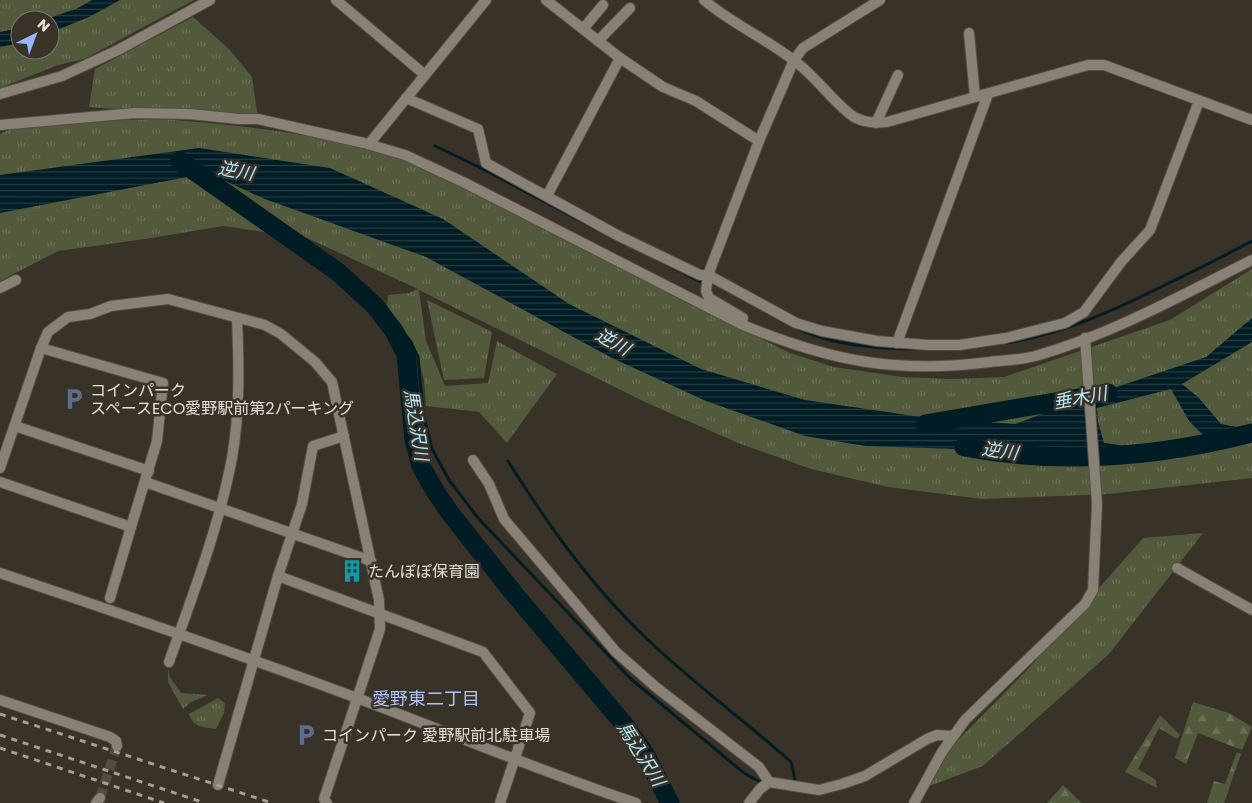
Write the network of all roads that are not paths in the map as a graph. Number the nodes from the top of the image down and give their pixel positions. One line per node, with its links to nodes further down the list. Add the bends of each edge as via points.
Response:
1 (210, 0): 16 (street, via 62,76)
2 (336, 0): 14 (street)
3 (546, 0): 9 (street)
4 (704, 0): 13 (street)
5 (880, 0): 13 (street, via 803,48)
6 (481, 2): 14 (street)
7 (603, 5): 9 (street)
8 (630, 8): 11 (street)
9 (583, 29): 11 (street)
10 (969, 33): 18 (street)
11 (598, 41): 12 (street)
12 (620, 58): 24 (street, via 663,87 696,101); 26 (street)
13 (794, 60): 22 (street, via 853,116 870,124); 24 (street)
14 (425, 75): 19 (street)
15 (898, 75): 22 (street)
16 (0, 94)
17 (988, 94): 18 (street); 20 (street, via 1088,66 1104,66); 34 (street)
18 (976, 97): 22 (street)
19 (406, 98): 25 (street); 26 (street, via 478,129 486,163)
20 (1199, 101): 21 (street); 34 (street, via 1150,230 1121,262 1084,312 1065,323 1006,338 959,345)
21 (1252, 120)
22 (876, 123)
23 (0, 125): 25 (street, via 135,113 190,114 258,118)
24 (759, 141): 28 (street)
25 (369, 144): 32 (street, via 465,183 743,325)
26 (547, 196): 28 (street, via 617,235 700,275)
27 (1252, 260): 33 (street)
28 (708, 275): 32 (street, via 706,291 709,298); 34 (street, via 796,323 822,331)
29 (16, 280): 30 (street)
30 (0, 288)
31 (238, 318): 35 (street, via 168,298 110,306 90,314 68,317 56,324 48,332); 37 (street, via 265,325 281,334 315,362 332,382); 43 (street, via 240,376 237,419)
32 (780, 340): 33 (street, via 851,360 949,367 1037,356)
33 (1086, 341): 57 (street, via 1097,504 1093,590 1086,604 993,692)
34 (897, 343)
35 (41, 348): 36 (street); 40 (street, via 163,383 157,441)
36 (15, 426): 39 (street); 40 (street)
37 (344, 436): 45 (street, via 313,446 302,504); 46 (street)
38 (473, 460): 60 (street, via 489,484 504,519 616,652 759,767)
39 (0, 468)
40 (149, 471): 42 (street)
41 (0, 482): 44 (street)
42 (146, 482): 43 (street); 44 (street)
43 (220, 507): 45 (street); 53 (street)
44 (132, 527): 50 (street)
45 (292, 533): 46 (street); 49 (street)
46 (371, 560): 52 (street)
47 (1177, 568): 51 (street)
48 (0, 573): 53 (street)
49 (278, 576): 52 (street); 61 (street)
50 (110, 598)
51 (1252, 610)
52 (380, 615): 55 (street, via 380,629); 59 (street, via 483,652 530,713)
53 (180, 634): 54 (street); 55 (street)
54 (170, 662)
55 (358, 699): 59 (street); 62 (street, via 324,799)
56 (0, 700): 58 (street, via 110,737)
57 (953, 736): 60 (street, via 937,735 927,739 865,776 827,788 803,789); 66 (street)
58 (117, 746)
59 (516, 760): 63 (street); 64 (street)
60 (769, 782): 65 (street)
61 (218, 785)
62 (327, 803)
63 (500, 803)
64 (636, 803)
65 (750, 803)
66 (914, 803)

